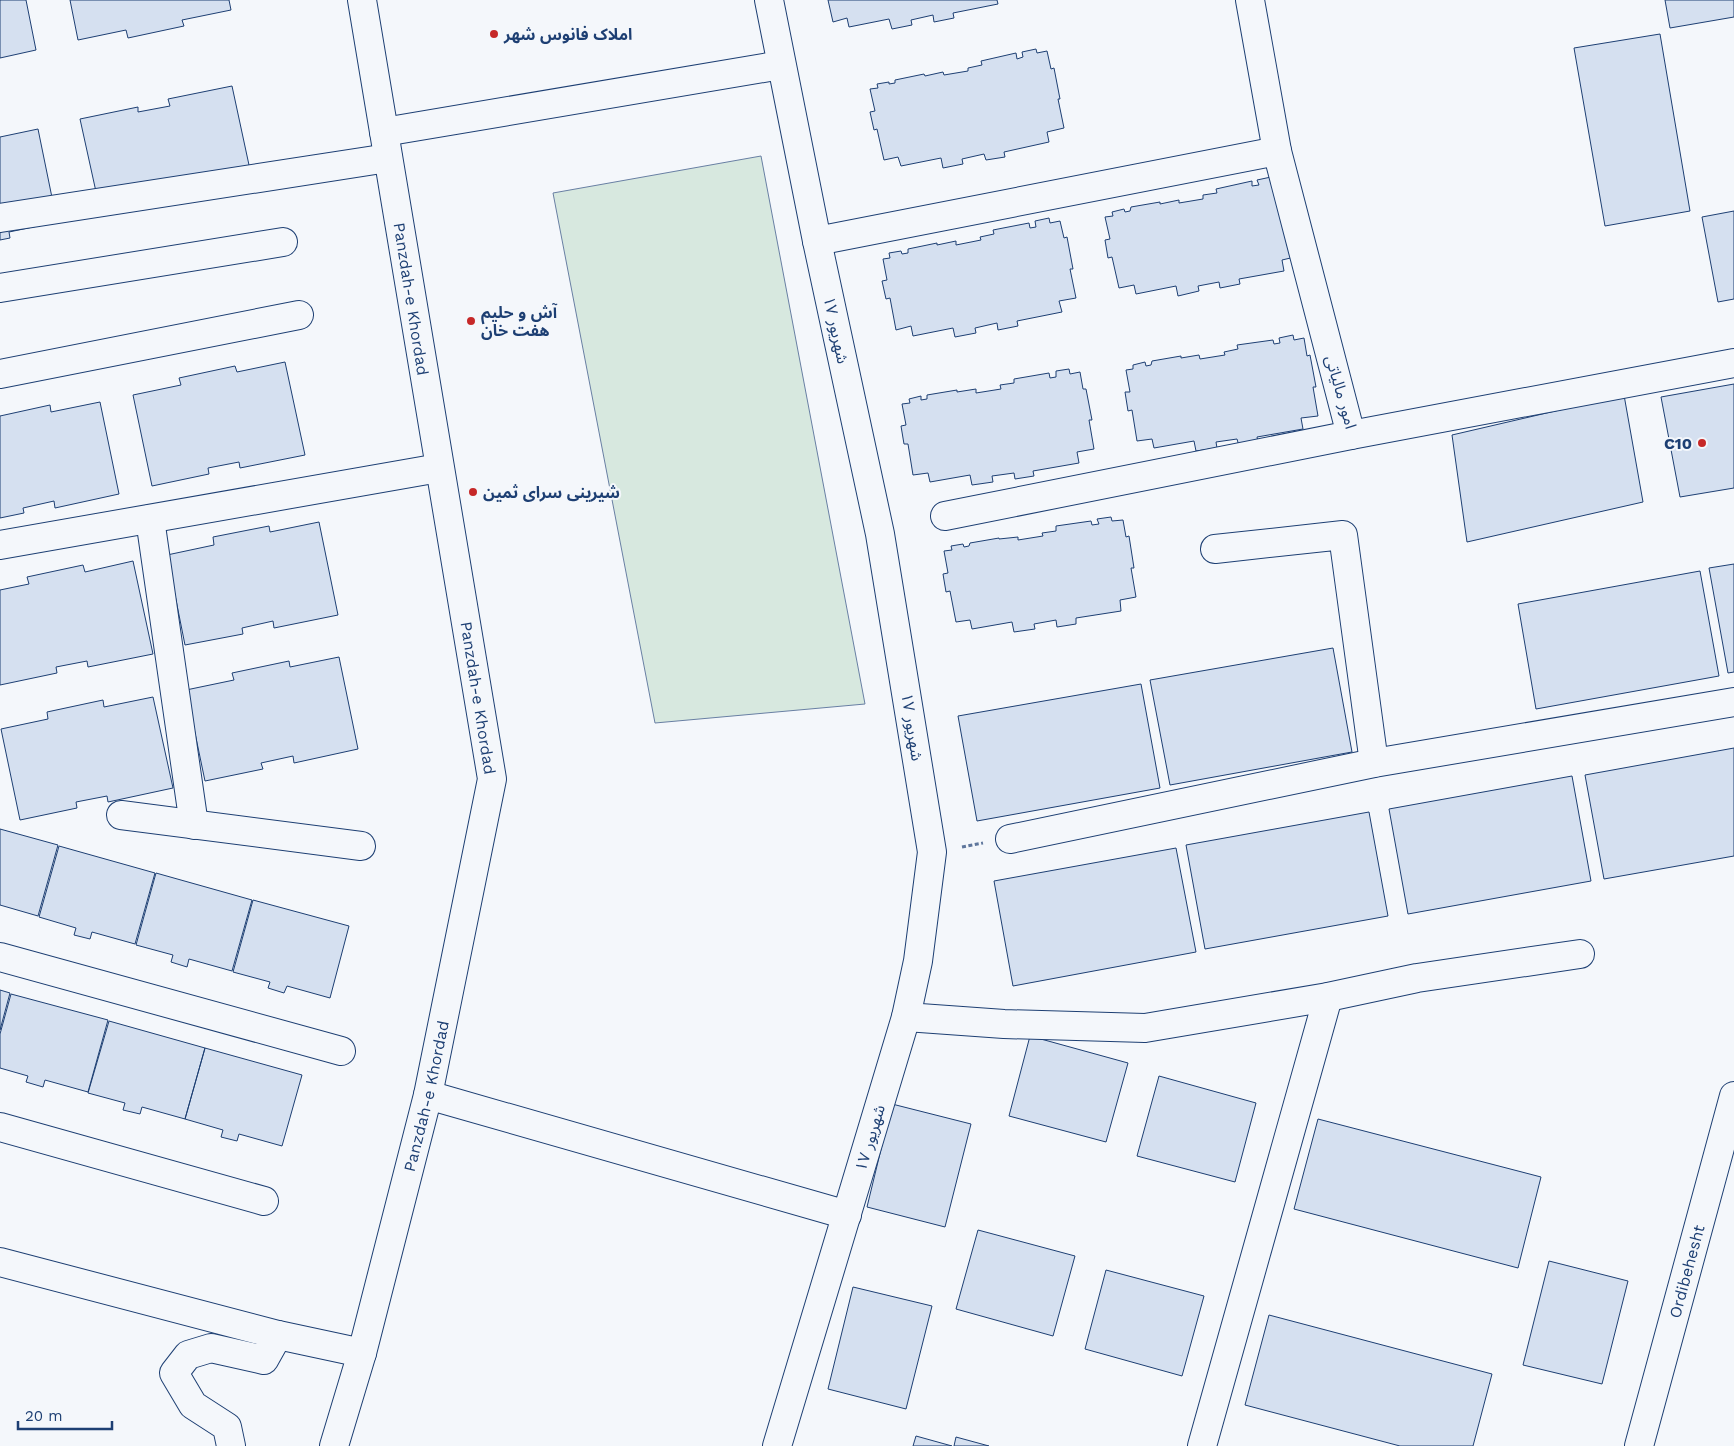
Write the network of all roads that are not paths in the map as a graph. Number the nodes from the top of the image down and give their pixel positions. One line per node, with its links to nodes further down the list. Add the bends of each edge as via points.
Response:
1 (362, 0): 5 (street, Panzdah-e Khordad)
2 (769, 0): 4 (street, ۱۷ شهریور)
3 (1250, 0): 6 (street, امور مالیاتی)
4 (781, 66): 5 (street); 8 (street, ۱۷ شهریور)
5 (386, 145): 7 (street); 15 (street, Panzdah-e Khordad)
6 (1277, 150): 8 (street); 14 (street, امور مالیاتی)
7 (0, 218)
8 (817, 241): 29 (street, ۱۷ شهریور, via 880,534 932,852 918,961)
9 (283, 242): 10 (street)
10 (0, 288)
11 (299, 315): 13 (street)
12 (1734, 363): 14 (street, امور مالیاتی)
13 (0, 374)
14 (1351, 435): 16 (street)
15 (439, 468): 17 (street); 31 (street, Panzdah-e Khordad, via 492,779)
16 (945, 516)
17 (150, 519): 18 (street); 23 (street)
18 (0, 545)
19 (1215, 549): 21 (street, via 1343,535)
20 (1734, 702): 21 (street)
21 (1374, 763): 24 (street)
22 (120, 815): 23 (street)
23 (194, 824): 25 (street)
24 (1010, 839)
25 (361, 846)
26 (1580, 954): 28 (street, via 1417,978)
27 (0, 957): 30 (street)
28 (1328, 997): 29 (street, via 1145,1028); 42 (street)
29 (906, 1017): 35 (street, ۱۷ شهریور)
30 (341, 1050)
31 (428, 1096): 35 (street); 38 (street, Panzdah-e Khordad)
32 (1734, 1096): 43 (street, Ordibehesht)
33 (0, 1127): 34 (street)
34 (264, 1201)
35 (847, 1215): 41 (street, ۱۷ شهریور)
36 (0, 1262): 37 (street)
37 (278, 1335): 38 (street); 39 (street, via 264,1360 211,1348 188,1355 174,1373 193,1404 227,1427)
38 (362, 1353): 40 (street, Panzdah-e Khordad)
39 (231, 1446)
40 (334, 1446)
41 (777, 1446)
42 (1202, 1446)
43 (1640, 1446)

